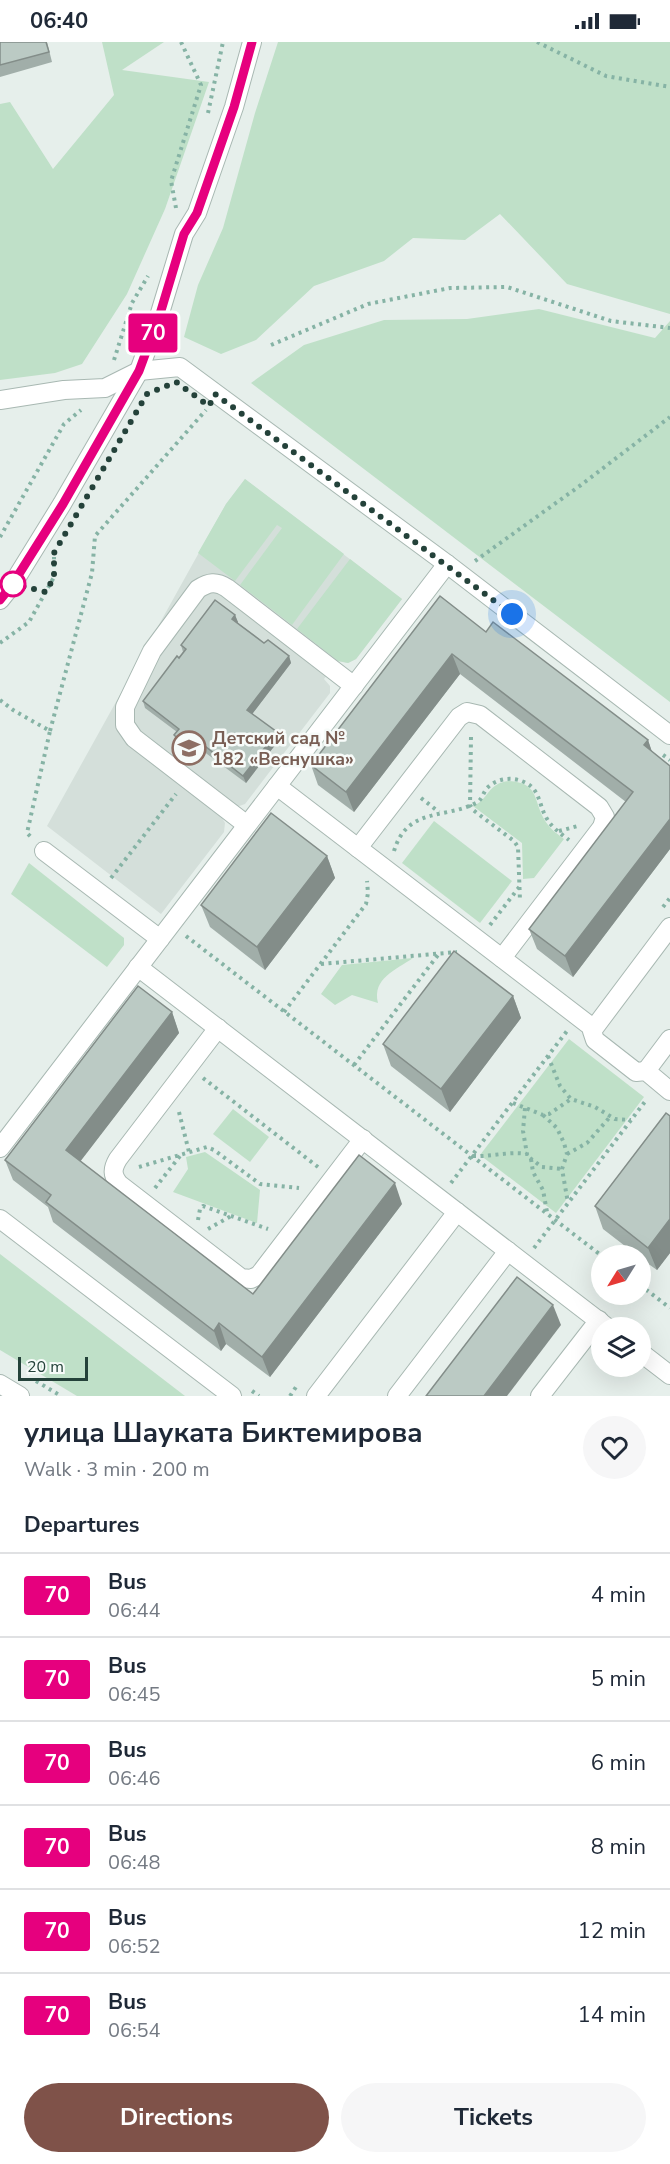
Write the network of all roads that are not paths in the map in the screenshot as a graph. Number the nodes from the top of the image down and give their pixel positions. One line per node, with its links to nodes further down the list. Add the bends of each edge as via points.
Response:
1 (252, 42): 2 (street, via 234,107 197,213 184,234)
2 (139, 371): 3 (street, via 105,388); 4 (street, via 180,368); 5 (street, via 63,504)
3 (0, 400)
4 (453, 568): 6 (street); 7 (street)
5 (0, 600)
6 (354, 686): 8 (street); 9 (street, via 227,588 207,584 198,590 152,651 123,717 134,738)
7 (670, 735)
8 (277, 786): 9 (street); 10 (street)
9 (248, 825): 13 (street)
10 (360, 850): 14 (street); 14 (street, via 459,717 471,712 480,715 603,811 604,822 522,932)
11 (44, 851): 13 (street)
12 (670, 927): 16 (street)
13 (165, 932): 15 (street)
14 (490, 949): 16 (street)
15 (138, 967): 17 (street); 22 (street)
16 (586, 1022): 19 (street, via 595,1040 636,1072)
17 (218, 1028): 21 (street); 21 (street, via 118,1159 113,1175 119,1184 241,1278 259,1275)
18 (670, 1040): 19 (street)
19 (646, 1071): 20 (street)
20 (670, 1091)
21 (363, 1139): 23 (street)
22 (0, 1148)
23 (457, 1212): 25 (street); 33 (street)
24 (0, 1218): 32 (street)
25 (508, 1251): 26 (street); 34 (street)
26 (595, 1317)
27 (591, 1339): 35 (street)
28 (651, 1360): 29 (street)
29 (670, 1375)
30 (0, 1384): 31 (street)
31 (20, 1396)
32 (231, 1396)
33 (316, 1396)
34 (397, 1396)
35 (540, 1396)

